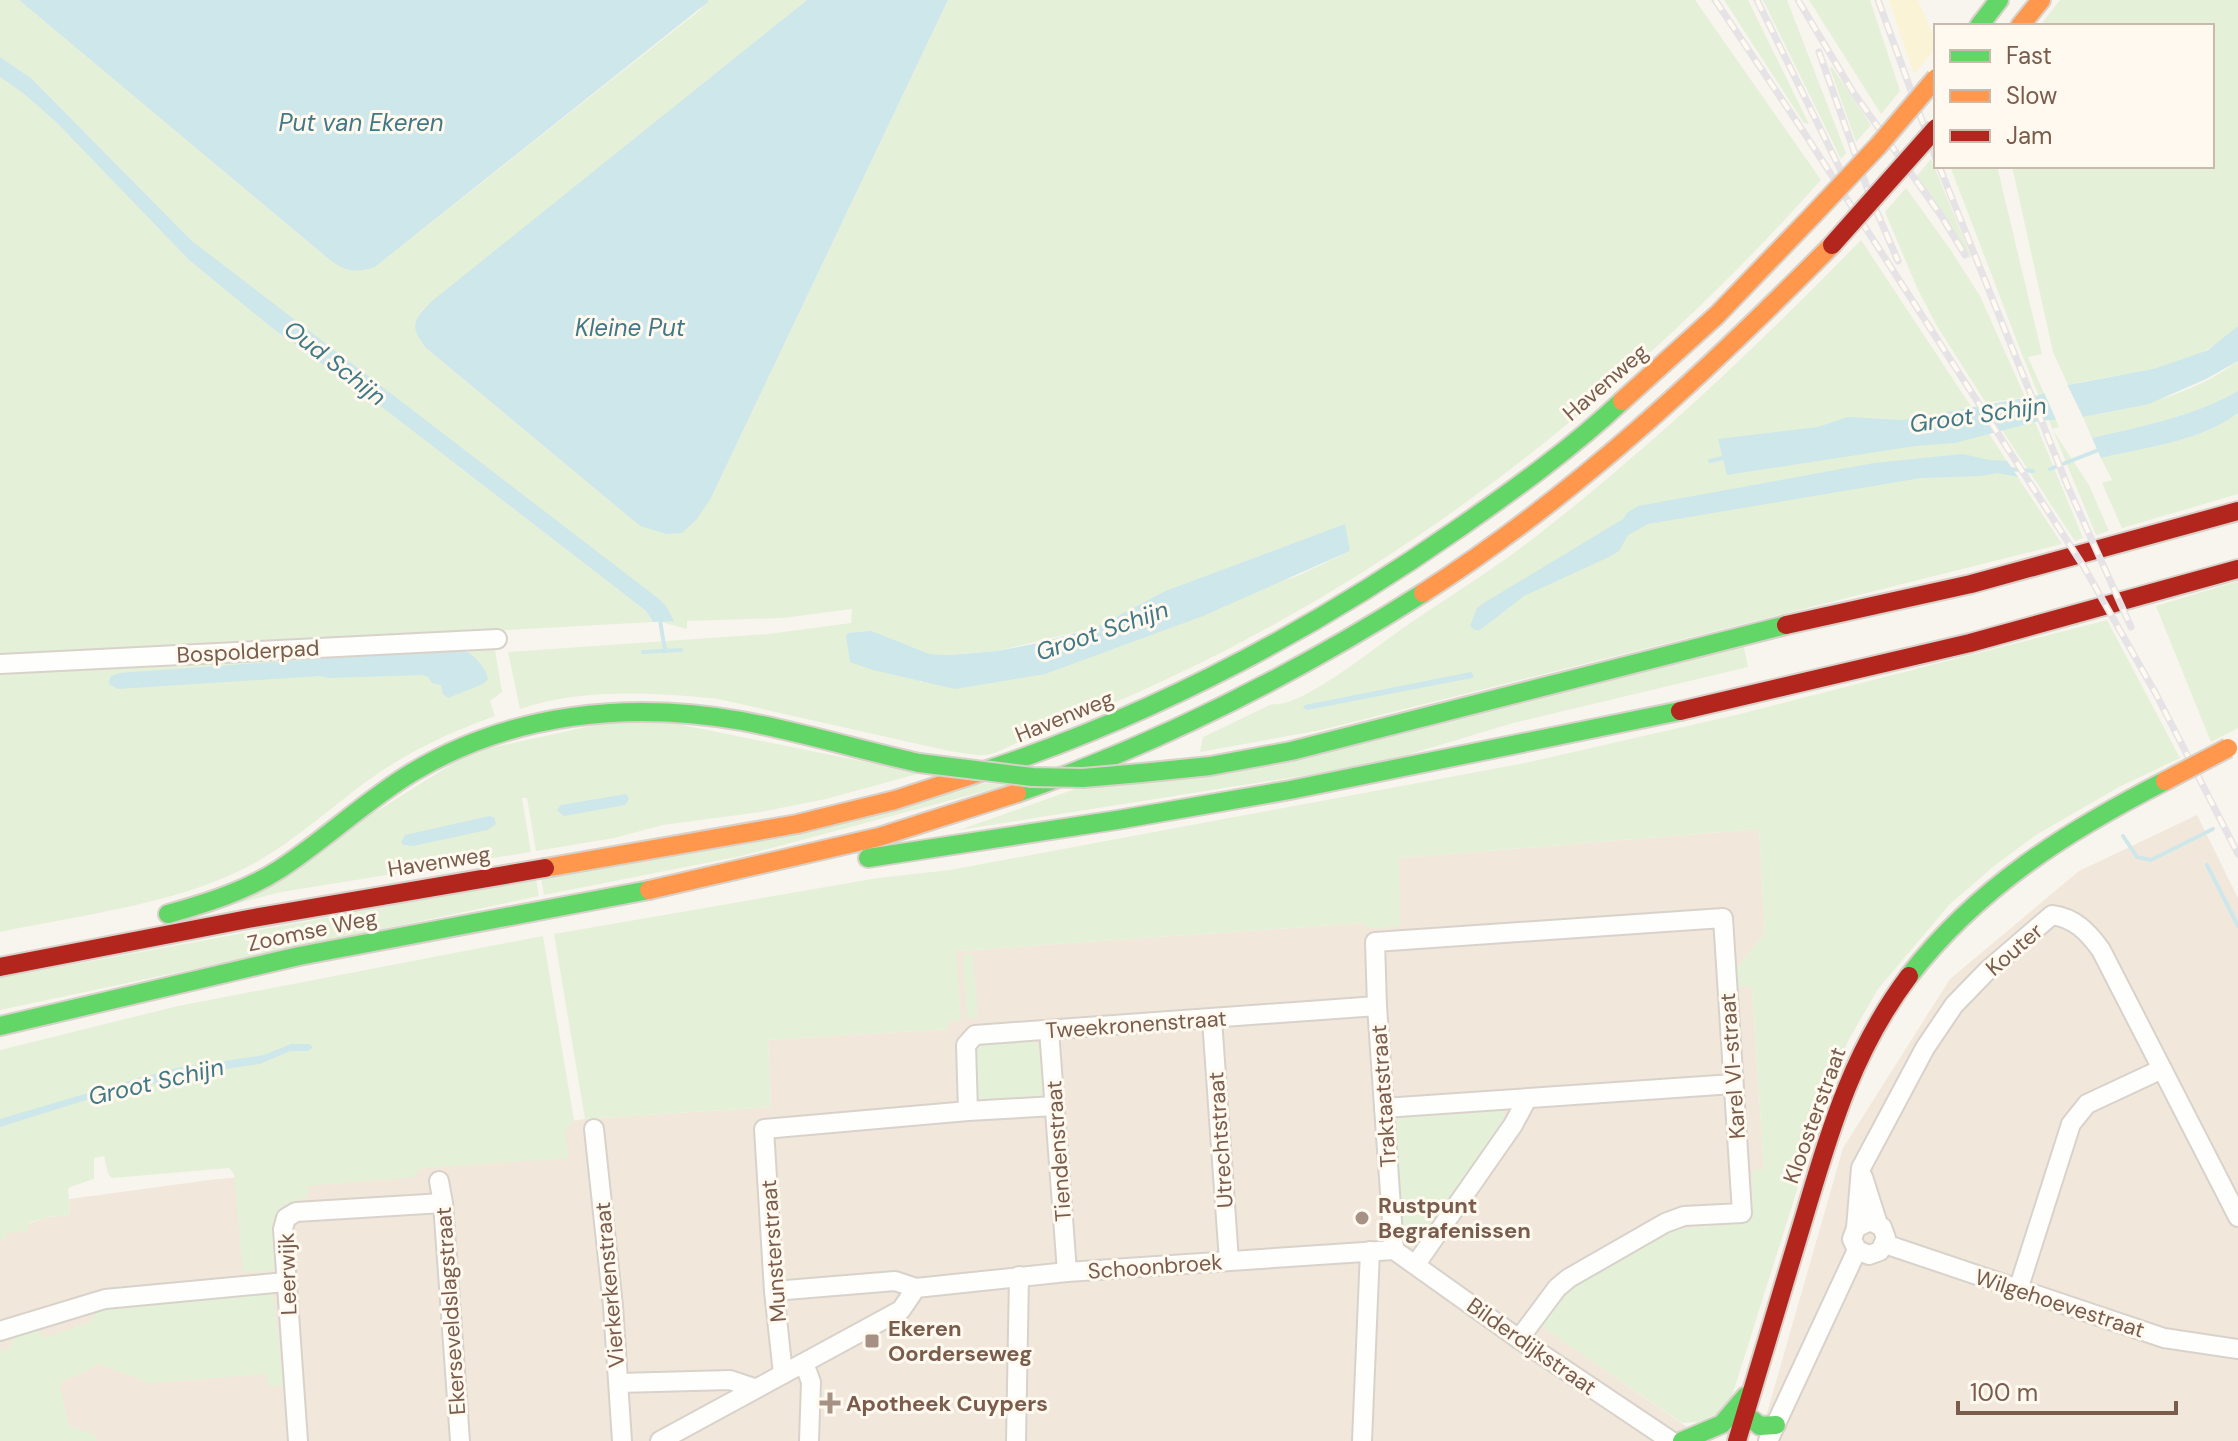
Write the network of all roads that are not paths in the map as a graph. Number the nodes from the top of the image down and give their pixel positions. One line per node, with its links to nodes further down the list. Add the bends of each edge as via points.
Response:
1 (1999, 0): 3 (main road)
2 (2041, 0): 4 (main road)
3 (1981, 24)
4 (2022, 24)
5 (1934, 80): 14 (main road, Havenweg, bridge, via 1738,295 1631,394 1473,522 1309,626 1194,686 1027,757 895,800 812,820)
6 (1934, 130): 12 (main road, bridge, via 1832,245 1674,399 1547,504 1441,582 1317,657 1125,752 971,809 842,846)
7 (2238, 511): 14 (main road, bridge, via 1971,584 1770,628 1291,751 1210,766 1083,778 1032,777 919,763 694,714 566,715 442,754 384,790 303,853 219,900)
8 (2238, 569): 12 (main road, via 1979,640 1512,747 1154,814 696,889)
9 (497, 639): 10 (street, Bospolderpad)
10 (0, 664)
11 (2233, 746): 50 (main road, Kloosterstraat, bridge, via 2083,823 2011,872 1955,920 1907,977 1865,1046 1838,1105)
12 (635, 893): 17 (main road, Zoomse Weg, via 168,985)
13 (1723, 918): 15 (street, Traktaatstraat, via 1375,942); 20 (street, Karel VI-straat)
14 (0, 964)
15 (1377, 1006): 16 (street, Tweekronenstraat); 23 (street, Traktaatstraat)
16 (1212, 1019): 18 (street, Tweekronenstraat); 36 (street, Utrechtstraat)
17 (0, 1026)
18 (1049, 1030): 22 (street, Tiendenstraat); 24 (street, Tweekronenstraat, via 982,1033 969,1039)
19 (2162, 1069): 26 (street, Kouter, via 2101,950 2086,930 2052,915 1954,1005); 29 (street, Kouter); 42 (street, via 2087,1104 2071,1124)
20 (1733, 1084): 21 (street); 45 (street, Karel VI-straat, via 1742,1213 1684,1216 1665,1223 1557,1288)
21 (1527, 1099): 23 (street); 37 (street)
22 (1055, 1106): 24 (street); 38 (street, Tiendenstraat)
23 (1384, 1108): 33 (street, Traktaatstraat)
24 (968, 1111): 43 (street, Munsterstraat, via 764,1129)
25 (594, 1129): 49 (street, Vierkerkenstraat)
26 (1861, 1168): 30 (street); 31 (street, Kouter)
27 (439, 1181): 28 (street, Ekerseveldslagstraat)
28 (443, 1203): 40 (street, Leerwijk, via 296,1212 286,1218 283,1229); 55 (street, Ekerseveldslagstraat)
29 (2238, 1217)
30 (1878, 1224): 31 (street, via 1866,1222); 32 (street)
31 (1856, 1228): 34 (street, via 1852,1239)
32 (1885, 1244): 34 (street, via 1873,1255); 42 (street, Wilgehoevestraat)
33 (1394, 1250): 35 (street, Schoonbroek); 37 (street, Bilderdijkstraat)
34 (1857, 1250): 53 (street)
35 (1370, 1251): 36 (street, Schoonbroek); 60 (street)
36 (1229, 1261): 38 (street, Schoonbroek)
37 (1416, 1264): 45 (street, Bilderdijkstraat)
38 (1067, 1272): 39 (street, Schoonbroek)
39 (1019, 1276): 41 (street, Schoonbroek); 59 (street)
40 (285, 1282): 44 (street, via 105,1299); 54 (street, Leerwijk)
41 (916, 1288): 43 (street, Schoonbroek, via 895,1281); 47 (street, via 901,1310)
42 (2018, 1290): 46 (street, Wilgehoevestraat, via 2164,1338)
43 (774, 1291): 48 (street, Munsterstraat)
44 (0, 1331)
45 (1519, 1339): 61 (street, Bilderdijkstraat)
46 (2238, 1349)
47 (804, 1363): 48 (street); 58 (street, via 811,1382)
48 (783, 1374): 51 (street)
49 (619, 1383): 51 (street, via 730,1380); 56 (street, Vierkerkenstraat)
50 (1755, 1385): 52 (main road, Kloosterstraat); 62 (main road, via 1722,1424)
51 (754, 1388): 57 (street)
52 (1745, 1414): 53 (main road); 63 (main road, Kloosterstraat)
53 (1772, 1433)
54 (298, 1441)
55 (460, 1441)
56 (622, 1441)
57 (660, 1441)
58 (809, 1441)
59 (1016, 1441)
60 (1362, 1441)
61 (1671, 1441)
62 (1682, 1441)
63 (1737, 1441)

